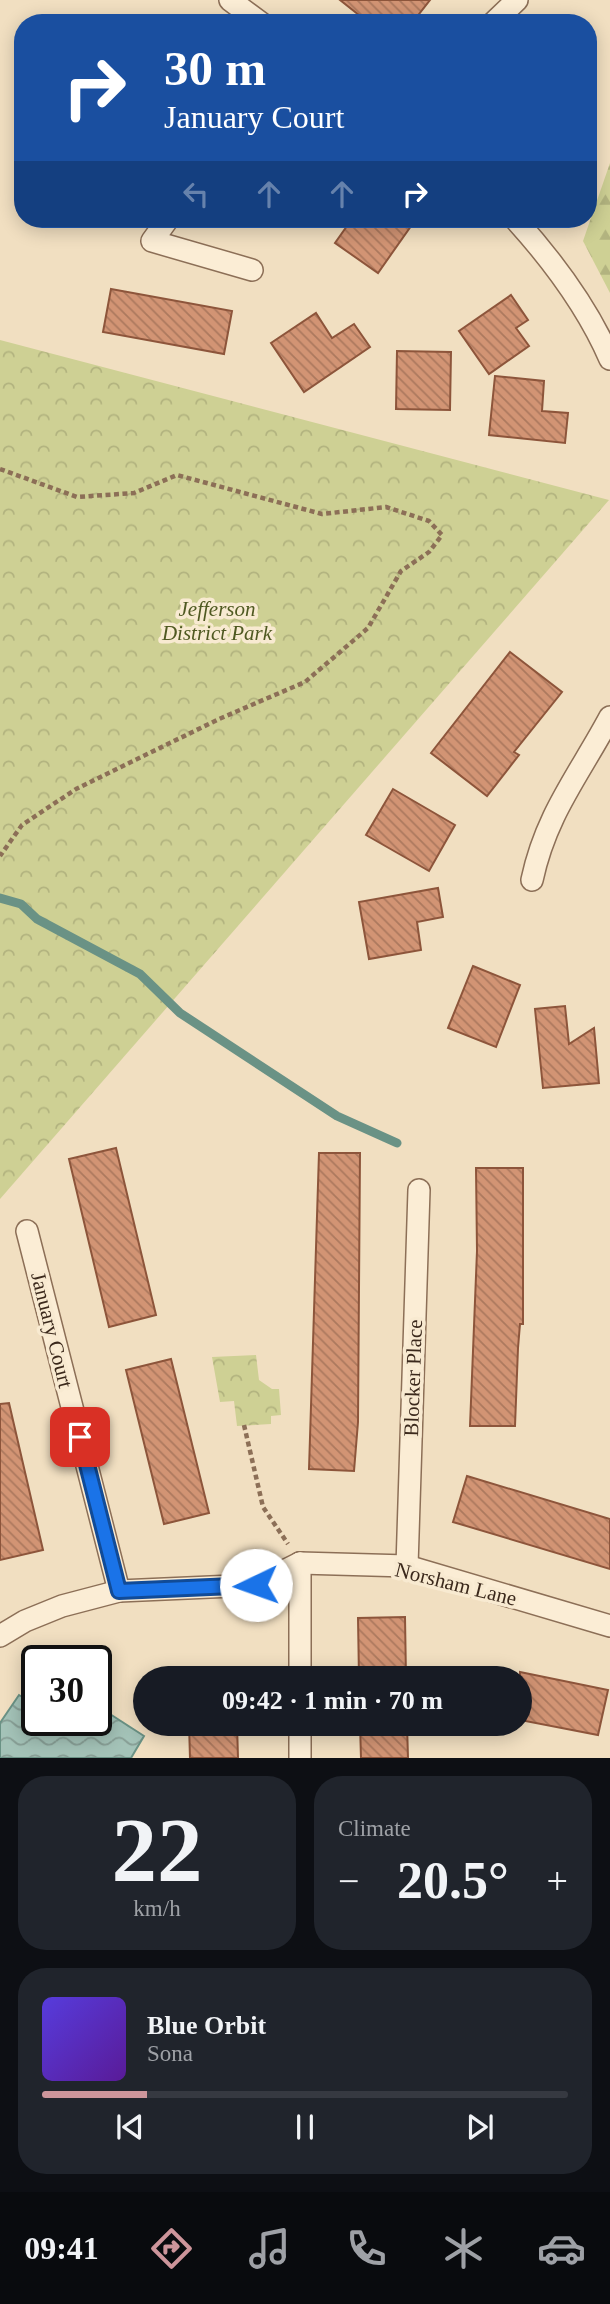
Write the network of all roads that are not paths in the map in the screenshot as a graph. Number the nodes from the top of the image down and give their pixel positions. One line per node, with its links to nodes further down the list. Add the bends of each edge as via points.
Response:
1 (230, 0): 3 (street)
2 (517, 0): 4 (street)
3 (249, 14)
4 (502, 14)
5 (161, 228): 7 (street, via 152,241)
6 (523, 228): 8 (street, via 582,304)
7 (251, 270)
8 (610, 359)
9 (610, 717): 10 (street, via 553,812)
10 (532, 880)
11 (419, 1189): 14 (street, Blocker Place)
12 (27, 1231): 15 (street, January Court)
13 (300, 1563): 14 (street, Norsham Lane); 15 (street, via 256,1585); 18 (street)
14 (407, 1566): 16 (street, Norsham Lane)
15 (119, 1591): 17 (street, via 62,1606)
16 (610, 1626)
17 (0, 1636)
18 (300, 1666)
19 (300, 1736): 20 (street)
20 (300, 1758)

